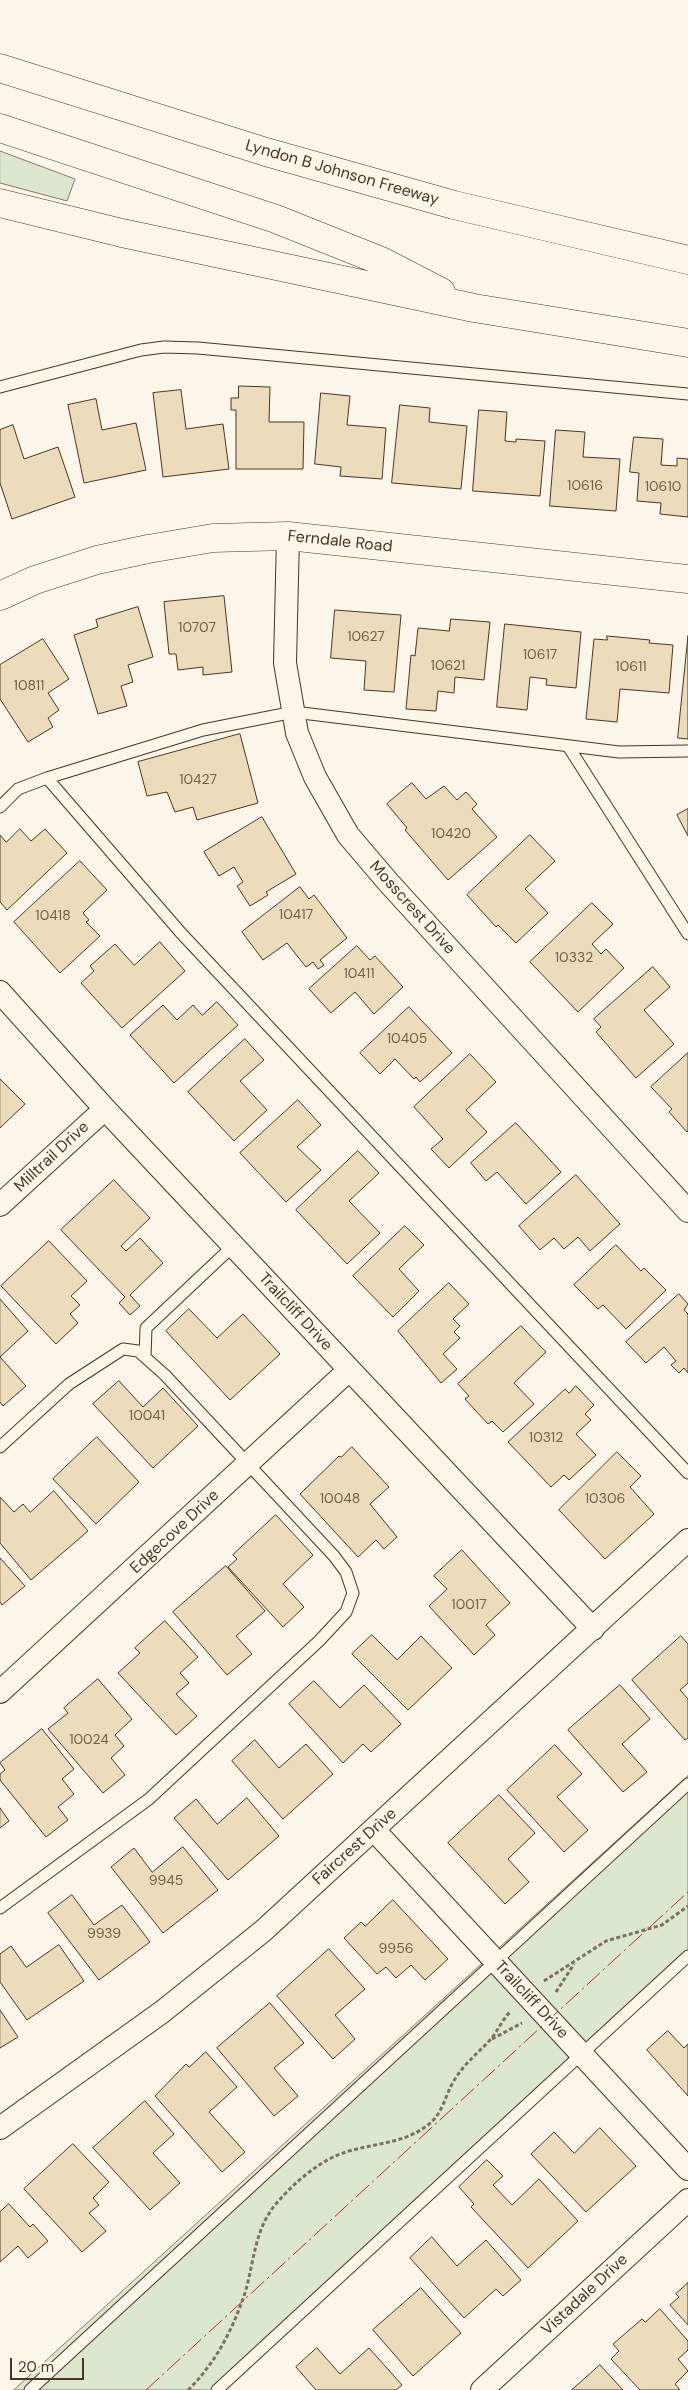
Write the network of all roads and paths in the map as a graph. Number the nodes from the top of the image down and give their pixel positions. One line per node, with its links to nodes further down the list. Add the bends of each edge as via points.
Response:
1 (0, 68): 4 (main road, Lyndon B Johnson Freeway, via 266,152 454,205)
2 (0, 128): 5 (main road, via 276,219 381,261)
3 (0, 203): 5 (main road, via 122,233)
4 (688, 260)
5 (474, 308): 6 (main road)
6 (688, 343)
7 (0, 387): 8 (lane, via 164,346)
8 (688, 394)
9 (288, 536): 10 (main road, Ferndale Road); 11 (main road, Ferndale Road, via 213,538 148,549 97,560 35,580); 12 (street, Mosscrest Drive, via 285,663)
10 (688, 579)
11 (0, 596)
12 (294, 712): 13 (lane); 15 (lane, via 203,730); 21 (street, Mosscrest Drive, via 297,733 315,777 348,835)
13 (568, 746): 14 (lane, via 619,752); 17 (lane)
14 (688, 751)
15 (47, 778): 16 (lane, via 18,789); 27 (lane, via 181,933)
16 (0, 807)
17 (688, 934)
18 (0, 992): 19 (street, Trailcliff Drive)
19 (105, 1109): 20 (street, Milltrail Drive); 22 (street, Trailcliff Drive)
20 (0, 1205)
21 (688, 1211)
22 (232, 1246): 23 (lane, via 146,1328); 24 (street, Trailcliff Drive)
23 (145, 1357): 25 (lane, via 138,1351 123,1349 69,1384); 26 (lane)
24 (349, 1370): 26 (street, Edgecove Drive); 29 (street, Trailcliff Drive)
25 (0, 1447)
26 (249, 1464): 30 (street, Edgecove Drive); 34 (lane, via 346,1572 353,1593 346,1612 149,1799)
27 (688, 1473)
28 (688, 1540): 29 (street, Faircrest Drive)
29 (593, 1629): 32 (street, Faircrest Drive)
30 (0, 1692)
31 (688, 1784): 36 (lane)
32 (374, 1830): 36 (street, Trailcliff Drive); 40 (street, Faircrest Drive, via 263,1931 177,1999)
33 (688, 1906): 37 (path, via 662,1925 606,1941)
34 (0, 1908)
35 (688, 1956): 39 (lane)
36 (495, 1962): 39 (street, Trailcliff Drive); 43 (lane)
37 (575, 1963)
38 (490, 2039): 44 (path, via 467,2062 439,2114 428,2125 392,2142 340,2154 304,2177 276,2205 261,2228 245,2292 231,2331)
39 (582, 2054): 41 (street, Trailcliff Drive); 45 (lane)
40 (0, 2128)
41 (688, 2168)
42 (688, 2200): 46 (street, Vistadale Drive)
43 (30, 2390)
44 (188, 2390)
45 (217, 2390)
46 (482, 2390)

